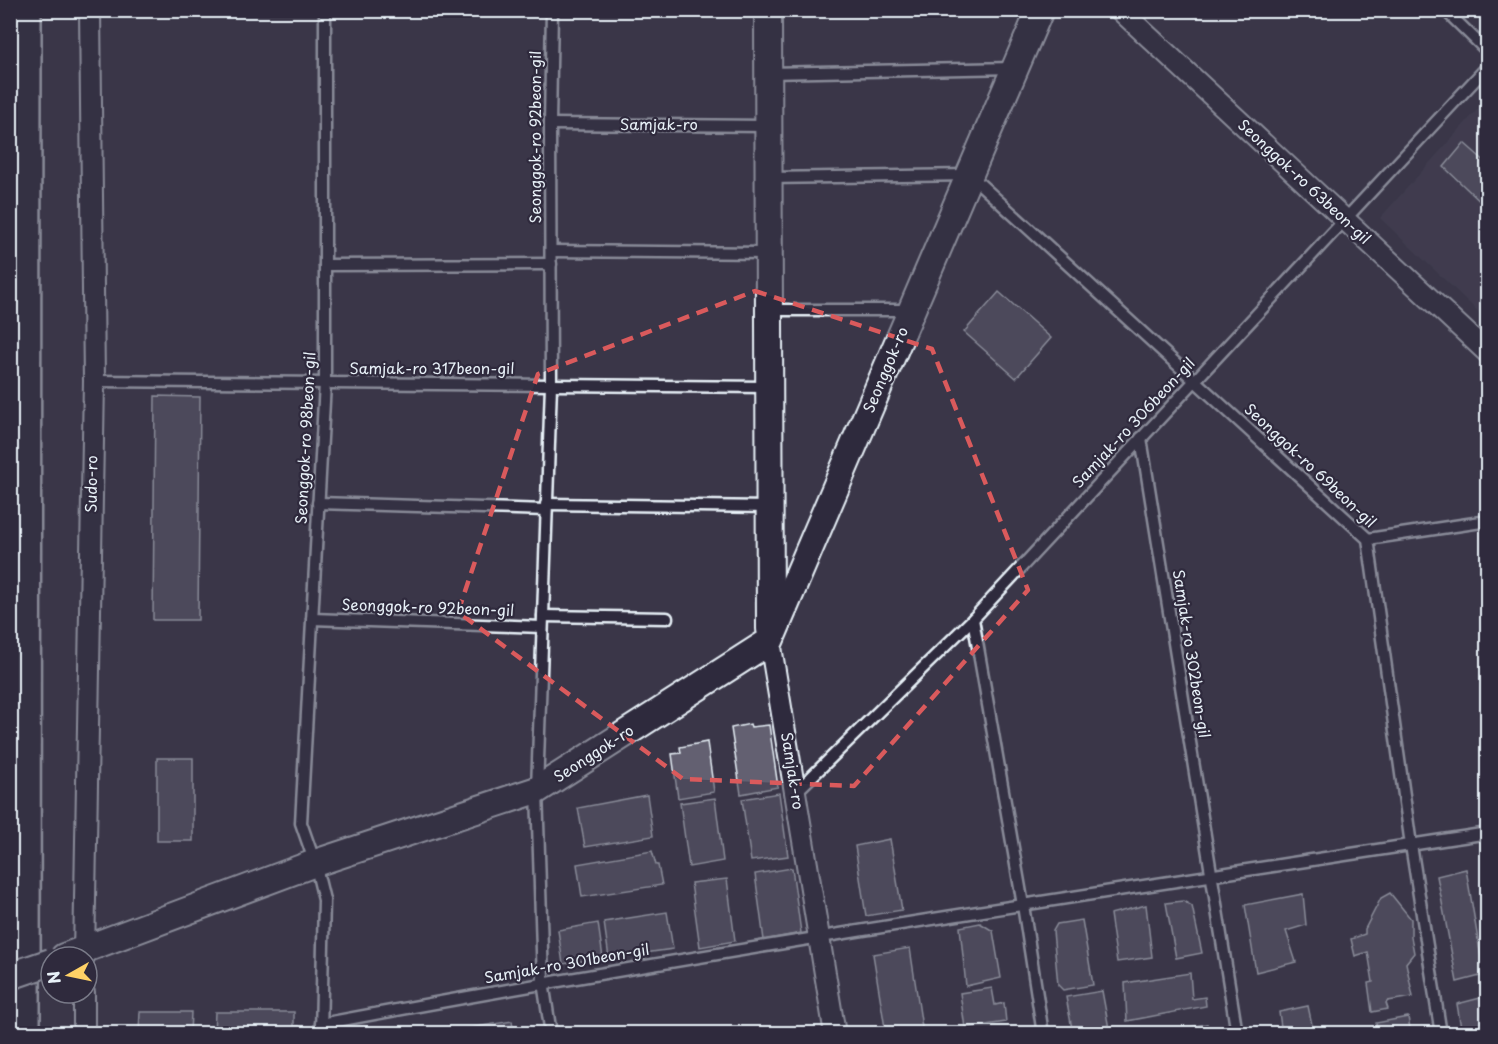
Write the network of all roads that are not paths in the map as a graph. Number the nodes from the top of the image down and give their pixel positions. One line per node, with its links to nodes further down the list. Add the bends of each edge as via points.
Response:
1 (24, 10): 56 (highway)
2 (90, 10): 26 (street, Sudo-ro)
3 (326, 10): 21 (lane, Seonggok-ro 98beon-gil)
4 (552, 10): 13 (lane, Seonggok-ro 92beon-gil)
5 (768, 10): 12 (street, Samjak-ro)
6 (1040, 10): 11 (street, Seonggok-ro)
7 (1120, 10): 17 (street, Seonggok-ro 63beon-gil)
8 (1445, 10): 9 (lane)
9 (1488, 51)
10 (1488, 66): 17 (lane, Samjak-ro 306beon-gil)
11 (1016, 68): 12 (lane); 15 (street, Seonggok-ro)
12 (768, 74): 14 (street, Samjak-ro)
13 (550, 124): 14 (lane, Samjak-ro); 18 (lane, Seonggok-ro 92beon-gil)
14 (768, 126): 16 (street, Samjak-ro)
15 (970, 175): 16 (lane); 23 (street, Seonggok-ro); 25 (lane, Seonggok-ro 69beon-gil)
16 (768, 178): 19 (street, Samjak-ro)
17 (1344, 220): 24 (street, Seonggok-ro 63beon-gil); 25 (lane, Samjak-ro 306beon-gil)
18 (551, 251): 19 (lane); 20 (lane, Seonggok-ro 92beon-gil)
19 (769, 253): 22 (street, Samjak-ro)
20 (551, 264): 21 (lane); 28 (lane, Seonggok-ro 92beon-gil)
21 (325, 265): 27 (lane, Seonggok-ro 98beon-gil)
22 (769, 310): 23 (lane, Seonggok-ro); 29 (street, Samjak-ro)
23 (912, 310): 40 (street, Seonggok-ro)
24 (1488, 353)
25 (1194, 380): 30 (lane, Samjak-ro 306beon-gil); 35 (lane, Seonggok-ro 69beon-gil)
26 (94, 381): 27 (lane, Samjak-ro 317beon-gil); 49 (street, Sudo-ro)
27 (325, 383): 28 (lane, Samjak-ro 317beon-gil); 31 (lane, Seonggok-ro 98beon-gil)
28 (551, 385): 29 (lane, Samjak-ro 317beon-gil); 32 (lane, Seonggok-ro 92beon-gil)
29 (769, 387): 33 (street, Samjak-ro)
30 (1141, 438): 38 (lane, Samjak-ro 306beon-gil); 46 (lane, Samjak-ro 302beon-gil)
31 (318, 503): 32 (lane); 37 (lane, Seonggok-ro 98beon-gil)
32 (546, 507): 33 (lane); 39 (lane, Seonggok-ro 92beon-gil)
33 (770, 507): 40 (street, Samjak-ro)
34 (1488, 521): 35 (lane)
35 (1368, 540): 44 (lane, Seonggok-ro 69beon-gil)
36 (667, 618): 39 (lane, Seonggok-ro 92beon-gil)
37 (312, 619): 39 (lane, Seonggok-ro 92beon-gil); 45 (lane, Seonggok-ro 98beon-gil, via 301,823)
38 (973, 619): 42 (lane, Samjak-ro 306beon-gil); 47 (lane)
39 (542, 622): 41 (lane, Seonggok-ro 92beon-gil)
40 (770, 641): 41 (street, Seonggok-ro); 42 (street, Samjak-ro)
41 (537, 790): 45 (street, Seonggok-ro); 53 (lane, Seonggok-ro 92beon-gil)
42 (795, 793): 48 (street, Samjak-ro)
43 (1488, 833): 44 (lane)
44 (1411, 845): 46 (lane); 62 (lane, Seonggok-ro 69beon-gil)
45 (315, 863): 50 (street, Seonggok-ro); 55 (lane, Seonggok-ro 98beon-gil, via 324,900)
46 (1212, 876): 47 (lane); 61 (lane, Samjak-ro 302beon-gil)
47 (1023, 905): 48 (lane); 60 (lane)
48 (819, 936): 53 (lane, Samjak-ro 301beon-gil); 59 (street, Samjak-ro)
49 (78, 945)
50 (99, 947)
51 (39, 966): 52 (street, bridge)
52 (10, 976)
53 (543, 982): 55 (lane, Samjak-ro 301beon-gil); 58 (lane, Seonggok-ro 92beon-gil)
54 (84, 1005): 57 (street)
55 (321, 1029)
56 (23, 1034)
57 (84, 1034)
58 (550, 1034)
59 (835, 1034)
60 (1043, 1034)
61 (1237, 1034)
62 (1441, 1034)

